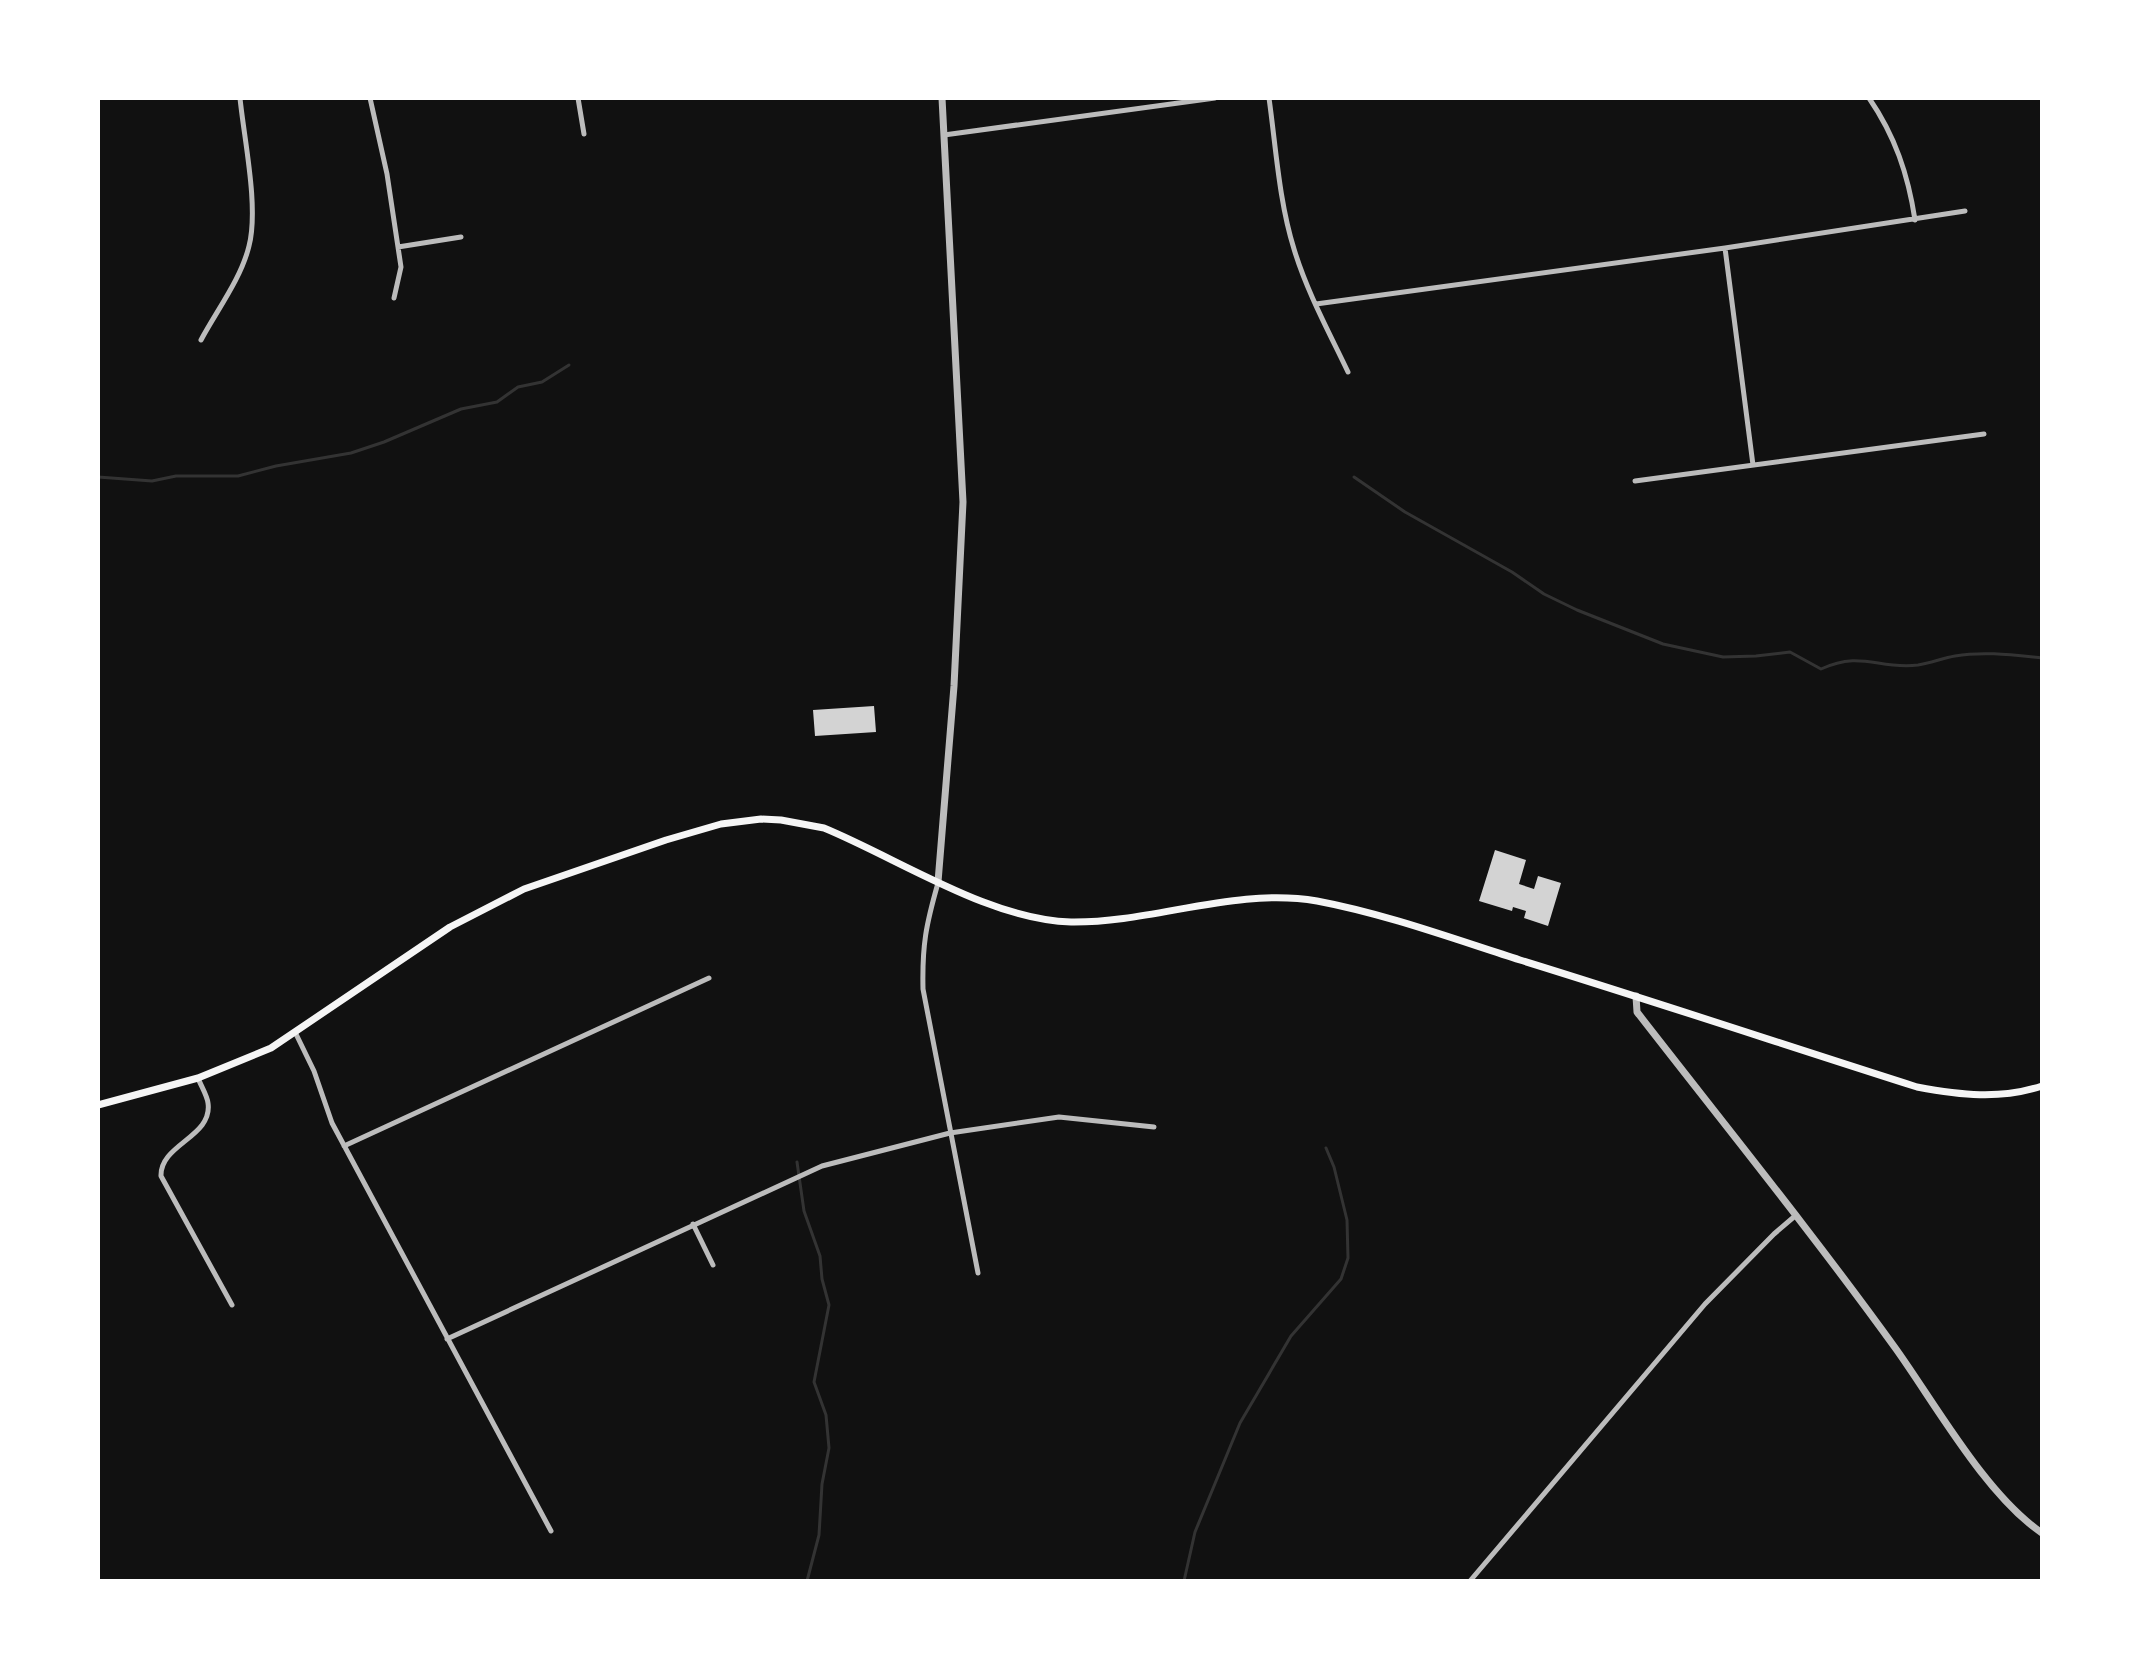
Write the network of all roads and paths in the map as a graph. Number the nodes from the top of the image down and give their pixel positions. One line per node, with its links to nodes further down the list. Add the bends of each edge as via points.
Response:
1 (240, 98): 17 (street, via 251,235 243,263)
2 (370, 98): 13 (street)
3 (578, 98): 8 (street)
4 (942, 98): 9 (street)
5 (1215, 98): 9 (street)
6 (1269, 98): 16 (street, via 1283,207 1300,270)
7 (1869, 98): 11 (street, via 1896,145)
8 (584, 134)
9 (944, 135): 22 (street, via 963,502)
10 (1965, 211): 11 (street)
11 (1915, 220): 14 (street)
12 (461, 237): 13 (street)
13 (398, 247): 15 (street, via 401,267)
14 (1725, 248): 16 (street); 20 (street)
15 (394, 298)
16 (1316, 304): 18 (street)
17 (201, 340)
18 (1348, 372)
19 (1984, 434): 20 (street)
20 (1753, 465): 21 (street)
21 (1635, 481)
22 (938, 882): 24 (main road, via 1005,909 1069,922 1248,900 1314,901); 25 (main road, via 802,822 761,819 712,826 501,899 450,927); 30 (street, via 922,947 923,989)
23 (709, 978): 31 (street)
24 (1636, 996): 27 (main road, via 1917,1087 1982,1096); 32 (street, via 1637,1012)
25 (296, 1034): 26 (main road, via 251,1059); 31 (street)
26 (198, 1078): 28 (main road); 36 (street, via 208,1102 205,1118 164,1160 161,1176)
27 (2042, 1086)
28 (98, 1105)
29 (1154, 1127): 30 (street, via 1059,1117)
30 (950, 1133): 33 (street, via 822,1166); 35 (street)
31 (344, 1146): 37 (street)
32 (1795, 1216): 39 (street, via 1980,1470); 40 (street, via 1705,1304)
33 (693, 1224): 34 (street); 37 (street)
34 (713, 1265)
35 (978, 1273)
36 (232, 1305)
37 (447, 1339): 38 (street)
38 (551, 1531)
39 (2042, 1533)
40 (1470, 1581)

